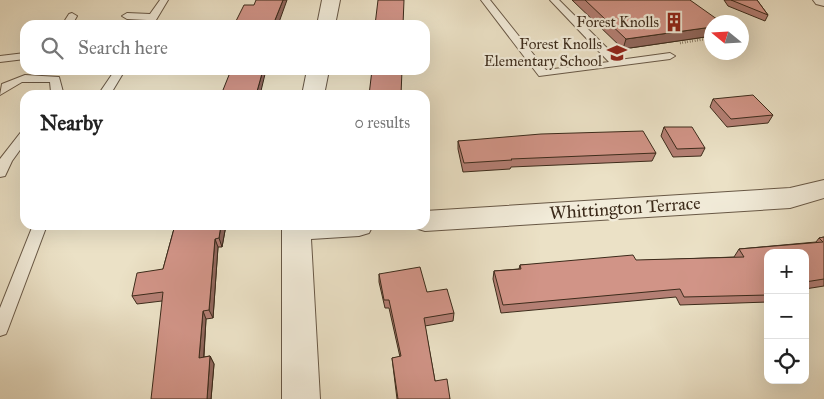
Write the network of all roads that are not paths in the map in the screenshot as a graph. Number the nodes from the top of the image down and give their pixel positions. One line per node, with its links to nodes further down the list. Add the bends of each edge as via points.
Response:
1 (164, 0): 7 (lane)
2 (331, 0): 8 (street)
3 (485, 0): 12 (lane, via 543,74)
4 (554, 0): 12 (lane)
5 (127, 16): 6 (lane)
6 (145, 20)
7 (151, 20)
8 (327, 20)
9 (670, 56): 12 (lane)
10 (20, 57): 11 (lane)
11 (0, 59)
12 (616, 63)
13 (117, 75): 16 (lane)
14 (317, 75): 17 (street)
15 (57, 90): 18 (lane, via 55,79 34,76 16,81)
16 (107, 90)
17 (314, 90)
18 (0, 92)
19 (20, 142): 20 (lane)
20 (0, 173)
21 (824, 189): 22 (street, Whittington Terrace, via 790,198)
22 (430, 221)
23 (38, 230): 25 (lane)
24 (296, 230): 26 (street)
25 (0, 329)
26 (301, 399)

